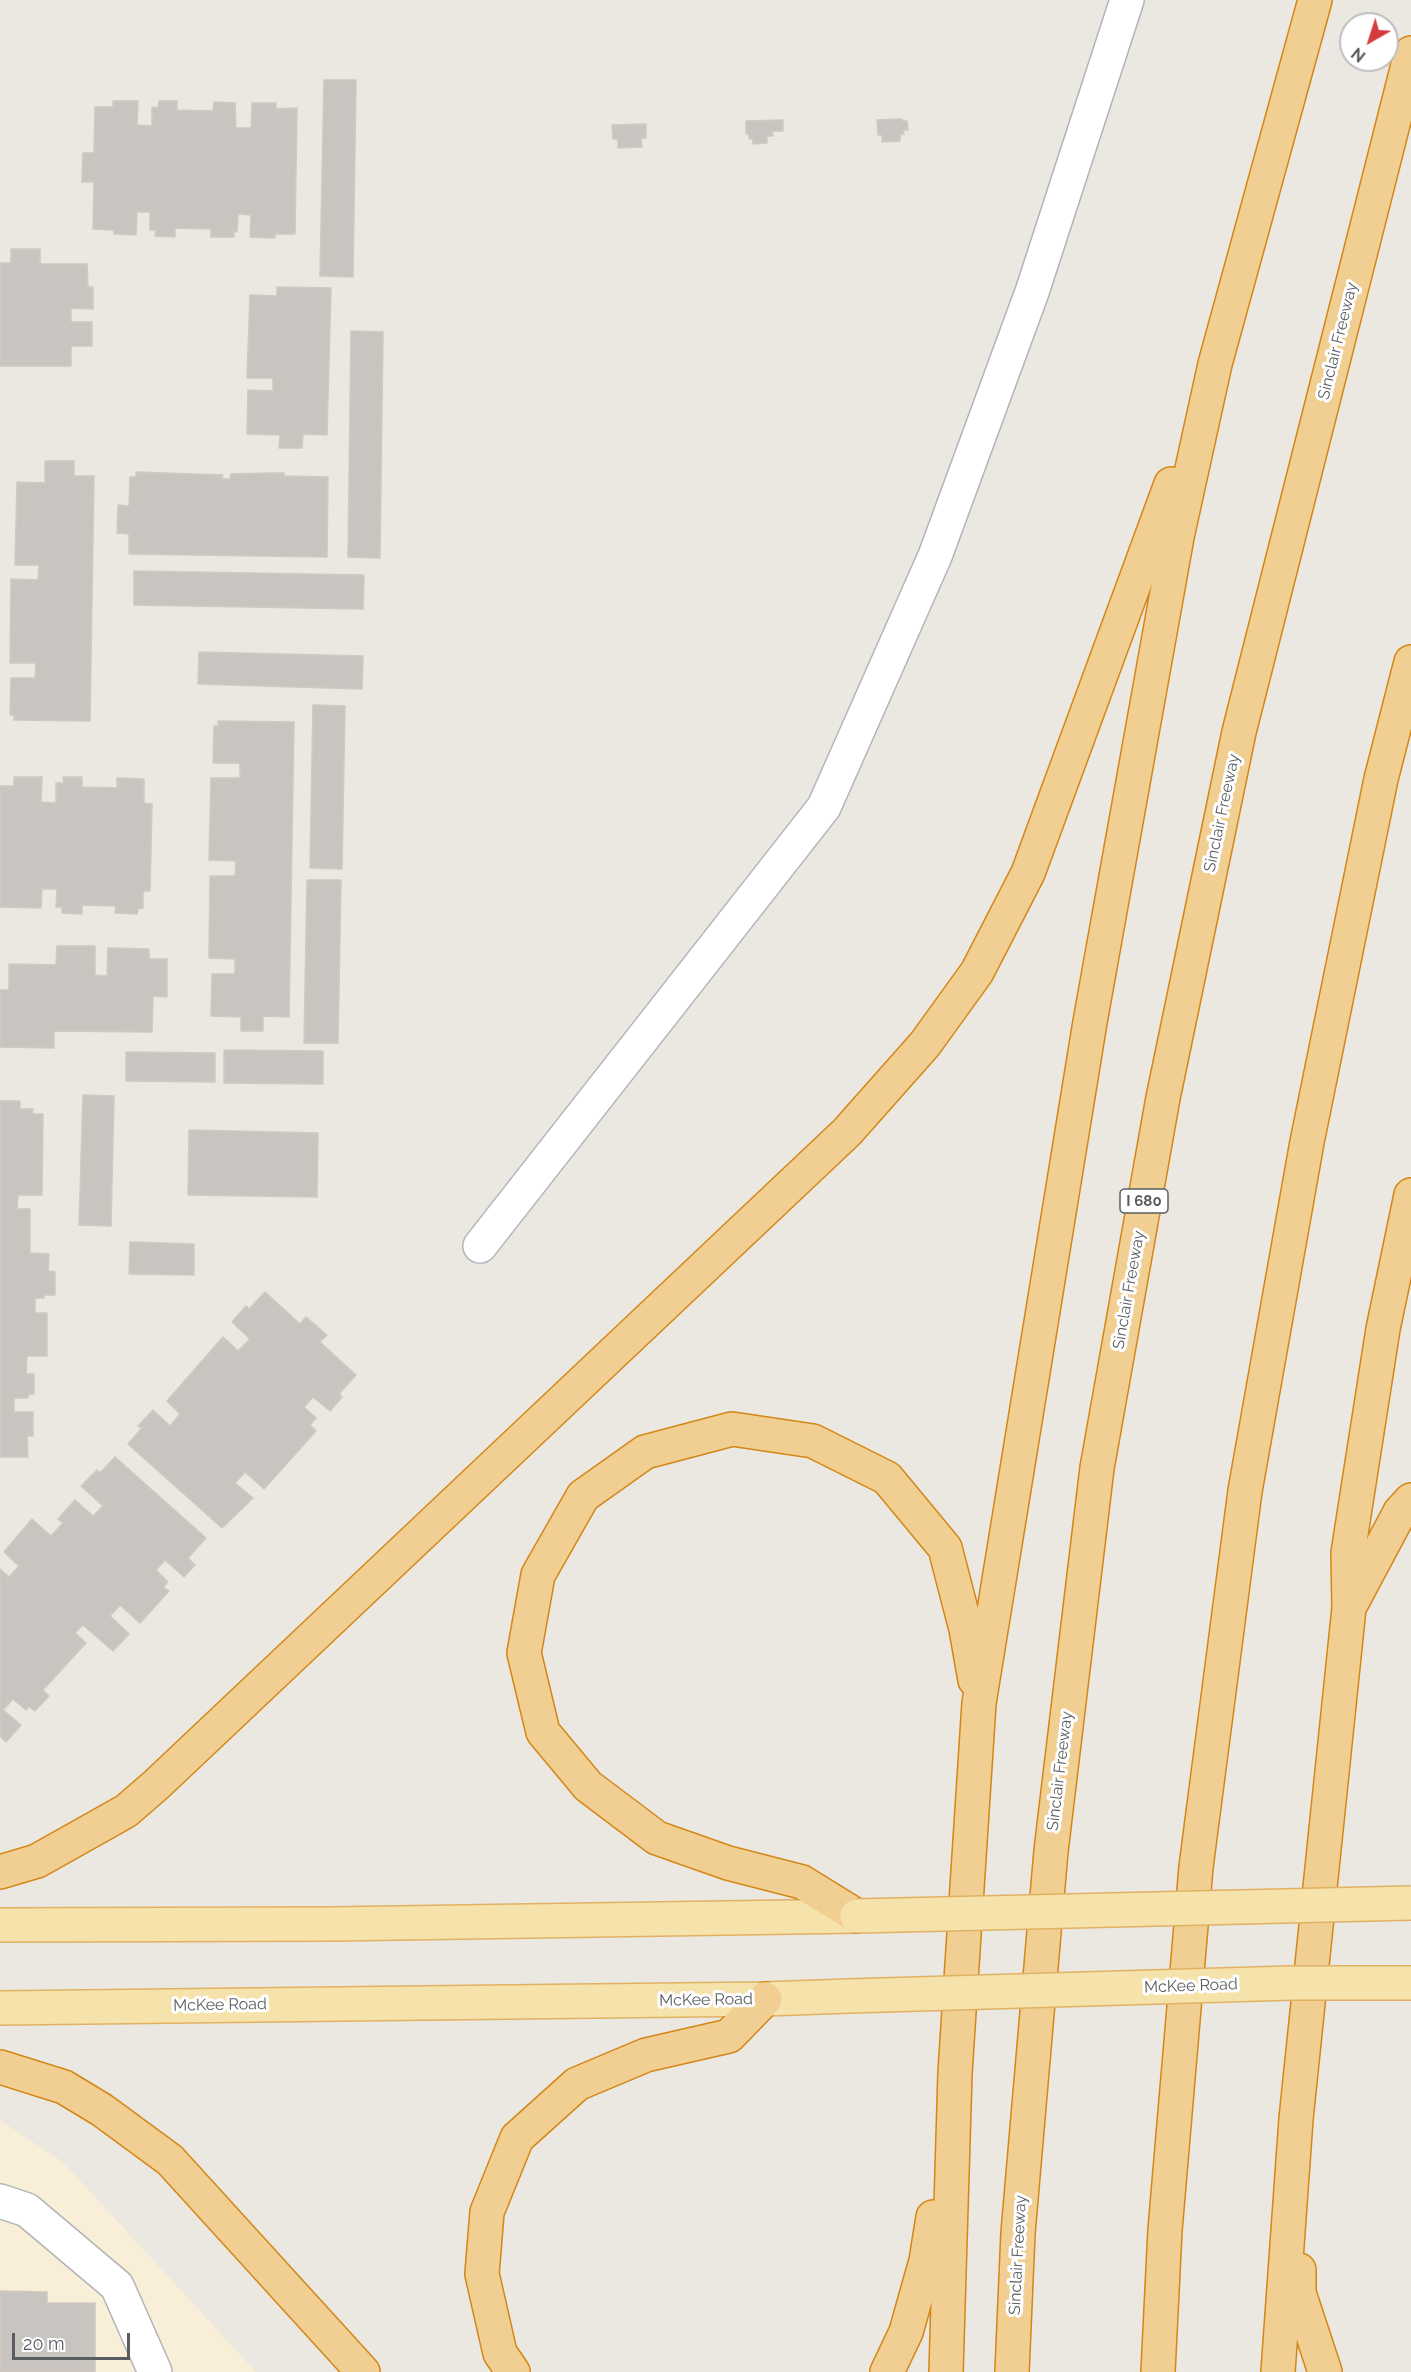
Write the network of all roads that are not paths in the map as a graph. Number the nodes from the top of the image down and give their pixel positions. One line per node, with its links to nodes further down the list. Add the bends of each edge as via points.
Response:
1 (1127, 0): 7 (lane, via 1032,292 935,556 824,807)
2 (1315, 0): 4 (highway)
3 (1411, 52): 27 (highway, Sinclair Freeway / I 680, via 1239,732 1162,1098 1097,1468 1051,1851 1018,2234)
4 (1215, 364): 10 (highway, via 1177,537 1090,1022); 11 (highway, via 1028,873 977,972 925,1044 847,1132 156,1785 126,1810 46,1856)
5 (1411, 663): 28 (highway, via 1381,779 1307,1142 1245,1491 1196,1867 1165,2230)
6 (1411, 1195): 9 (highway, via 1383,1329 1348,1553)
7 (480, 1246)
8 (1411, 1500): 9 (highway, via 1400,1512)
9 (1349, 1608): 20 (highway)
10 (979, 1703): 13 (highway, via 966,1629 945,1548 887,1478 813,1441 732,1429 645,1452 583,1496 538,1575 524,1653 543,1732 588,1786 657,1838 728,1863 802,1882); 19 (highway)
11 (0, 1872)
12 (1411, 1903): 13 (main road, bridge)
13 (857, 1916): 14 (main road)
14 (0, 1925)
15 (1411, 1983): 16 (main road, McKee Road, bridge)
16 (765, 1999): 17 (main road, McKee Road); 24 (highway, via 729,2036 646,2055 577,2084 517,2139 488,2212 482,2274 500,2353)
17 (0, 2008)
18 (0, 2067): 23 (highway, via 64,2087 170,2160)
19 (955, 2073): 25 (highway, via 926,2261 906,2332); 26 (highway)
20 (1296, 2119): 29 (highway); 30 (highway, via 1299,2293)
21 (0, 2200): 22 (lane, via 27,2210 117,2286)
22 (155, 2372)
23 (363, 2372)
24 (513, 2372)
25 (887, 2372)
26 (945, 2372)
27 (1012, 2372)
28 (1158, 2372)
29 (1278, 2372)
30 (1325, 2372)

